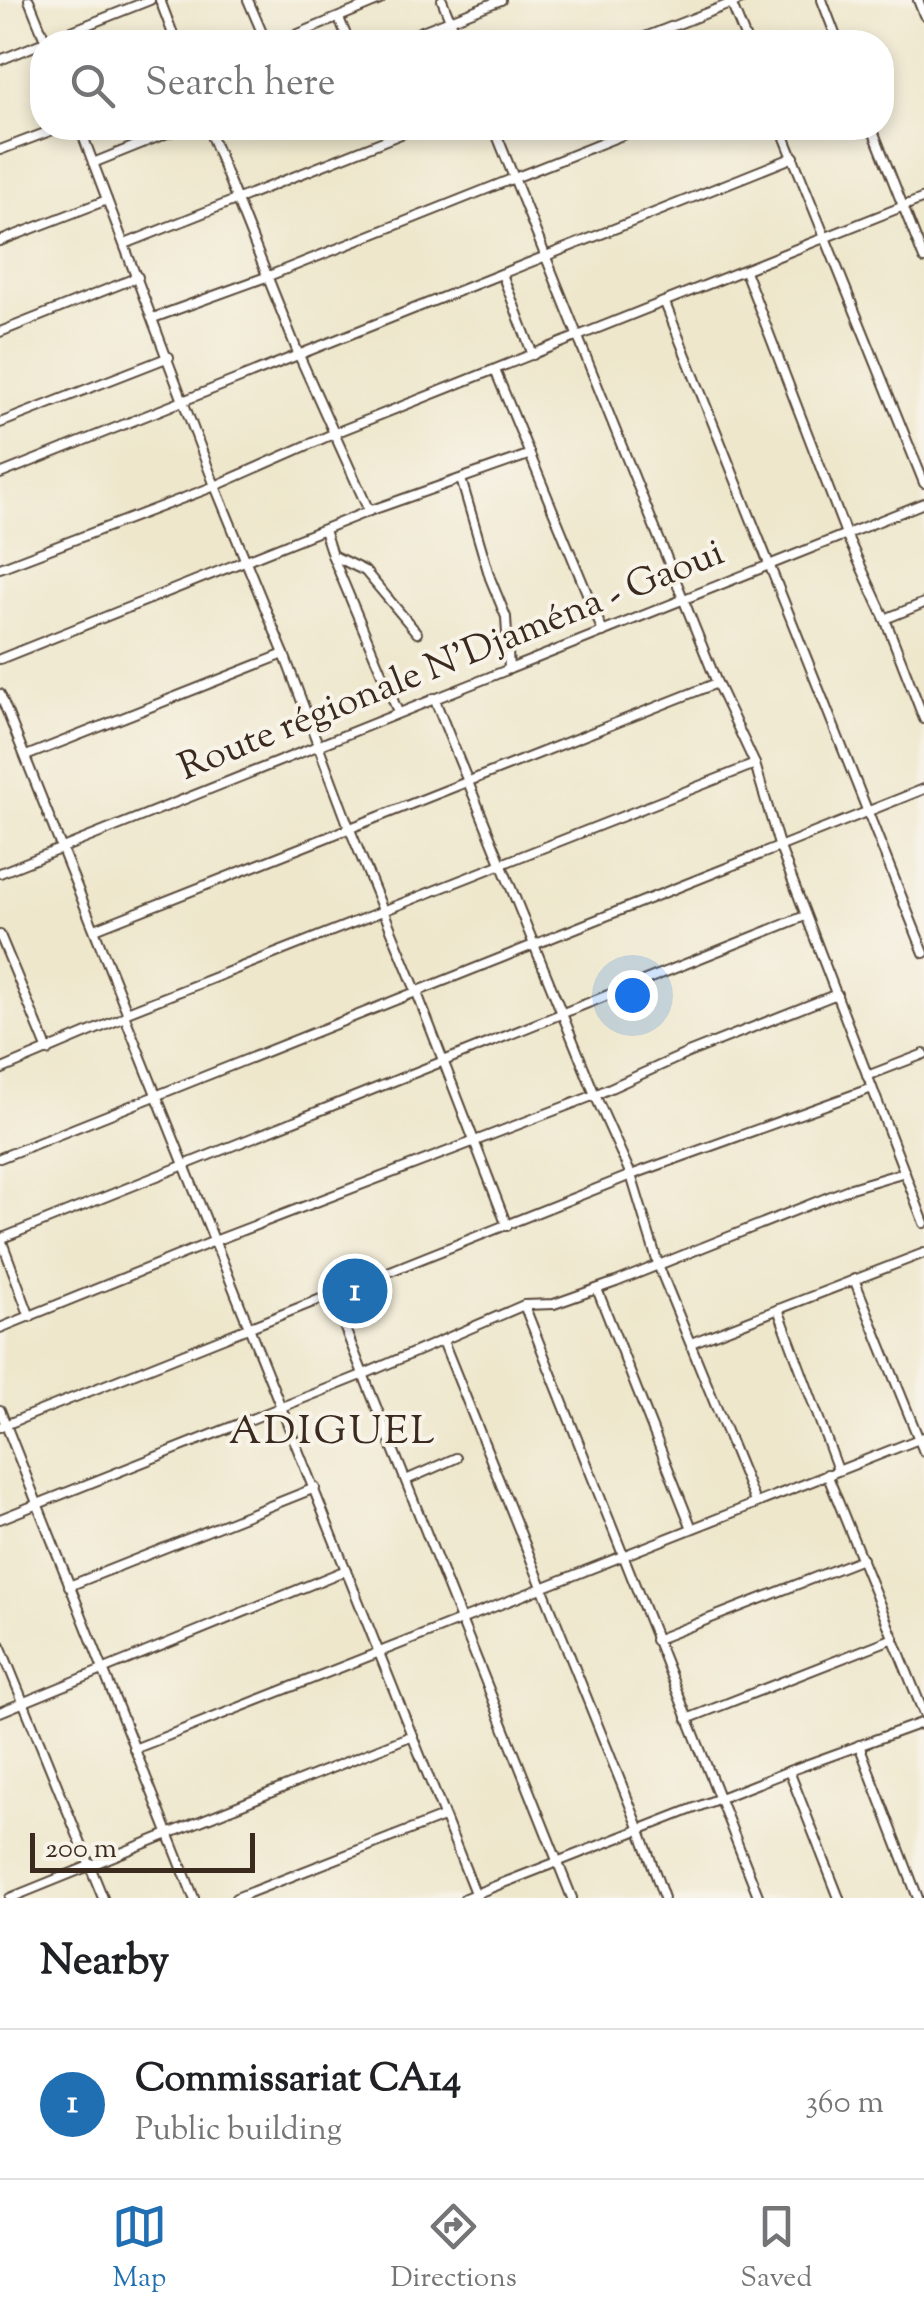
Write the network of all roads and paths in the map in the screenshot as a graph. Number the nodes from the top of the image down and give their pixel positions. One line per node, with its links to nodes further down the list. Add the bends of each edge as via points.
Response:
1 (29, 0): 15 (street)
2 (150, 0): 16 (street)
3 (160, 0): 17 (street)
4 (248, 0): 18 (street)
5 (343, 0): 13 (street)
6 (380, 0): 13 (street)
7 (442, 0): 14 (street)
8 (501, 0): 14 (street)
9 (822, 0): 25 (street)
10 (918, 0): 12 (street)
11 (734, 1): 23 (street); 24 (street)
12 (924, 15)
13 (344, 16): 19 (street); 20 (street)
14 (450, 20): 21 (street); 22 (street)
15 (39, 30)
16 (76, 30)
17 (171, 30)
18 (261, 30)
19 (309, 30)
20 (347, 30)
21 (425, 30)
22 (454, 30)
23 (662, 30)
24 (743, 30)
25 (833, 30)
26 (30, 48): 27 (street)
27 (0, 60)
28 (30, 139): 37 (street)
29 (85, 140): 39 (street)
30 (151, 140): 39 (street)
31 (213, 140): 43 (street)
32 (386, 140): 43 (street)
33 (499, 140): 40 (street)
34 (610, 140): 40 (street)
35 (786, 140): 38 (street)
36 (877, 140): 44 (street)
37 (0, 150)
38 (794, 157): 45 (street); 48 (street)
39 (94, 163): 42 (street)
40 (514, 178): 48 (street); 53 (street)
41 (924, 198): 44 (street)
42 (108, 200): 46 (street); 47 (street)
43 (236, 200): 47 (street); 53 (street)
44 (903, 206): 45 (street); 49 (street)
45 (826, 238): 50 (street); 68 (street)
46 (0, 241)
47 (125, 244): 52 (street)
48 (546, 256): 51 (street); 57 (street)
49 (924, 259)
50 (745, 271): 54 (street); 73 (street)
51 (502, 274): 58 (street); 59 (street)
52 (138, 277): 55 (street); 56 (street)
53 (266, 277): 55 (street); 58 (street)
54 (665, 302): 57 (street); 76 (street)
55 (153, 318): 60 (street)
56 (0, 332)
57 (578, 338): 59 (street); 78 (street)
58 (298, 353): 62 (street); 64 (street)
59 (534, 355): 61 (street)
60 (169, 357): 62 (street); 63 (street)
61 (495, 370): 64 (street); 65 (street)
62 (185, 398): 66 (street); 69 (street)
63 (0, 422)
64 (335, 433): 69 (street); 71 (street)
65 (528, 455): 67 (street); 81 (street)
66 (0, 474)
67 (461, 478): 71 (street); 85 (street, via 506,617)
68 (924, 482)
69 (215, 486): 75 (street); 77 (street)
70 (924, 503): 73 (street, Route régionale N'Djaména - Gaoui)
71 (369, 511): 72 (street)
72 (324, 530): 74 (street); 75 (street)
73 (846, 534): 76 (street, Route régionale N'Djaména - Gaoui); 80 (street)
74 (332, 555): 82 (street, via 365,571); 89 (street)
75 (246, 559): 83 (street); 84 (street)
76 (770, 564): 78 (street, Route régionale N'Djaména - Gaoui); 96 (street)
77 (0, 568)
78 (684, 599): 81 (street, Route régionale N'Djaména - Gaoui); 86 (street)
79 (924, 603): 80 (street)
80 (886, 619): 90 (street)
81 (603, 632): 85 (street, Route régionale N'Djaména - Gaoui)
82 (418, 633)
83 (284, 654): 91 (street); 92 (street)
84 (0, 659)
85 (509, 669): 88 (street, Route régionale N'Djaména - Gaoui)
86 (717, 683): 93 (street); 94 (street)
87 (0, 694): 92 (street)
88 (434, 698): 89 (street, Route régionale N'Djaména - Gaoui); 94 (street)
89 (398, 712): 91 (street, Route régionale N'Djaména - Gaoui)
90 (924, 719)
91 (319, 745): 97 (street); 99 (street, Route régionale N'Djaména - Gaoui)
92 (26, 756): 99 (street)
93 (755, 764): 98 (street); 100 (street)
94 (467, 780): 97 (street); 100 (street)
95 (924, 789): 96 (street)
96 (869, 812): 98 (street); 107 (street)
97 (349, 828): 102 (street); 104 (street)
98 (778, 846): 103 (street); 106 (street)
99 (62, 849): 101 (street, Route régionale N'Djaména - Gaoui); 104 (street)
100 (502, 862): 102 (street); 106 (street)
101 (0, 873)
102 (382, 910): 108 (street); 111 (street)
103 (806, 916): 109 (street); 110 (street)
104 (95, 928): 111 (street)
105 (0, 934): 112 (street)
106 (534, 946): 108 (street); 110 (street)
107 (924, 952)
108 (418, 993): 114 (street); 118 (street)
109 (837, 994): 116 (street); 119 (street)
110 (562, 1012): 114 (street); 119 (street)
111 (126, 1014): 112 (street); 118 (street)
112 (48, 1050): 115 (street)
113 (924, 1054): 116 (street)
114 (443, 1060): 120 (street); 122 (street)
115 (0, 1070)
116 (868, 1076): 117 (street)
117 (872, 1088): 123 (street); 124 (street)
118 (158, 1094): 121 (street); 122 (street)
119 (594, 1095): 120 (street); 124 (street)
120 (475, 1141): 126 (street); 128 (street)
121 (0, 1158)
122 (186, 1162): 127 (street); 128 (street)
123 (905, 1172): 125 (street); 130 (street)
124 (631, 1176): 126 (street); 130 (street)
125 (924, 1222)
126 (507, 1226): 133 (street)
127 (0, 1239): 136 (street)
128 (217, 1240): 136 (street); 137 (street)
129 (924, 1253): 131 (street)
130 (659, 1266): 132 (street); 140 (street)
131 (854, 1279): 135 (street); 145 (street)
132 (597, 1289): 134 (street); 155 (street)
133 (332, 1296): 137 (street); 141 (street)
134 (524, 1306): 139 (street); 156 (street)
135 (778, 1309): 140 (street); 148 (street)
136 (30, 1317): 138 (street)
137 (250, 1326): 142 (street); 144 (street)
138 (0, 1328)
139 (443, 1341): 141 (street); 160 (street)
140 (691, 1342): 152 (street)
141 (362, 1375): 142 (street); 150 (street)
142 (282, 1404): 151 (street); 153 (street)
143 (0, 1410): 144 (street)
144 (3, 1426): 153 (street)
145 (922, 1438): 146 (street); 148 (street)
146 (924, 1452)
147 (456, 1458): 150 (street)
148 (838, 1470): 149 (street)
149 (827, 1474): 152 (street); 157 (street)
150 (406, 1480): 161 (street)
151 (315, 1488): 158 (street); 159 (street)
152 (755, 1502): 155 (street)
153 (36, 1503): 154 (street); 159 (street)
154 (0, 1518)
155 (692, 1526): 156 (street)
156 (620, 1555): 160 (street); 163 (street)
157 (862, 1560): 162 (street); 163 (street)
158 (346, 1570): 165 (street); 166 (street)
159 (69, 1586): 166 (street)
160 (540, 1588): 161 (street); 177 (street)
161 (463, 1618): 165 (street); 179 (street)
162 (894, 1638): 169 (street); 170 (street)
163 (656, 1640): 170 (street)
164 (0, 1645): 167 (street)
165 (380, 1651): 171 (street); 173 (street)
166 (102, 1669): 167 (street); 173 (street)
167 (24, 1704): 168 (street); 180 (street)
168 (0, 1712)
169 (924, 1718): 172 (street)
170 (687, 1719): 175 (street)
171 (413, 1735): 176 (street); 178 (street)
172 (859, 1745): 174 (street); 191 (street)
173 (134, 1749): 178 (street)
174 (789, 1771): 175 (street); 190 (street)
175 (719, 1799): 177 (street); 189 (street)
176 (444, 1816): 181 (street); 185 (street)
177 (640, 1830): 179 (street); 188 (street)
178 (169, 1832): 180 (street); 184 (street)
179 (558, 1861): 181 (street); 187 (street)
180 (88, 1865): 182 (street); 183 (street)
181 (476, 1896): 186 (street)
182 (10, 1898)
183 (103, 1898)
184 (194, 1898)
185 (236, 1898)
186 (465, 1898)
187 (572, 1898)
188 (664, 1898)
189 (759, 1898)
190 (839, 1898)
191 (918, 1898)

